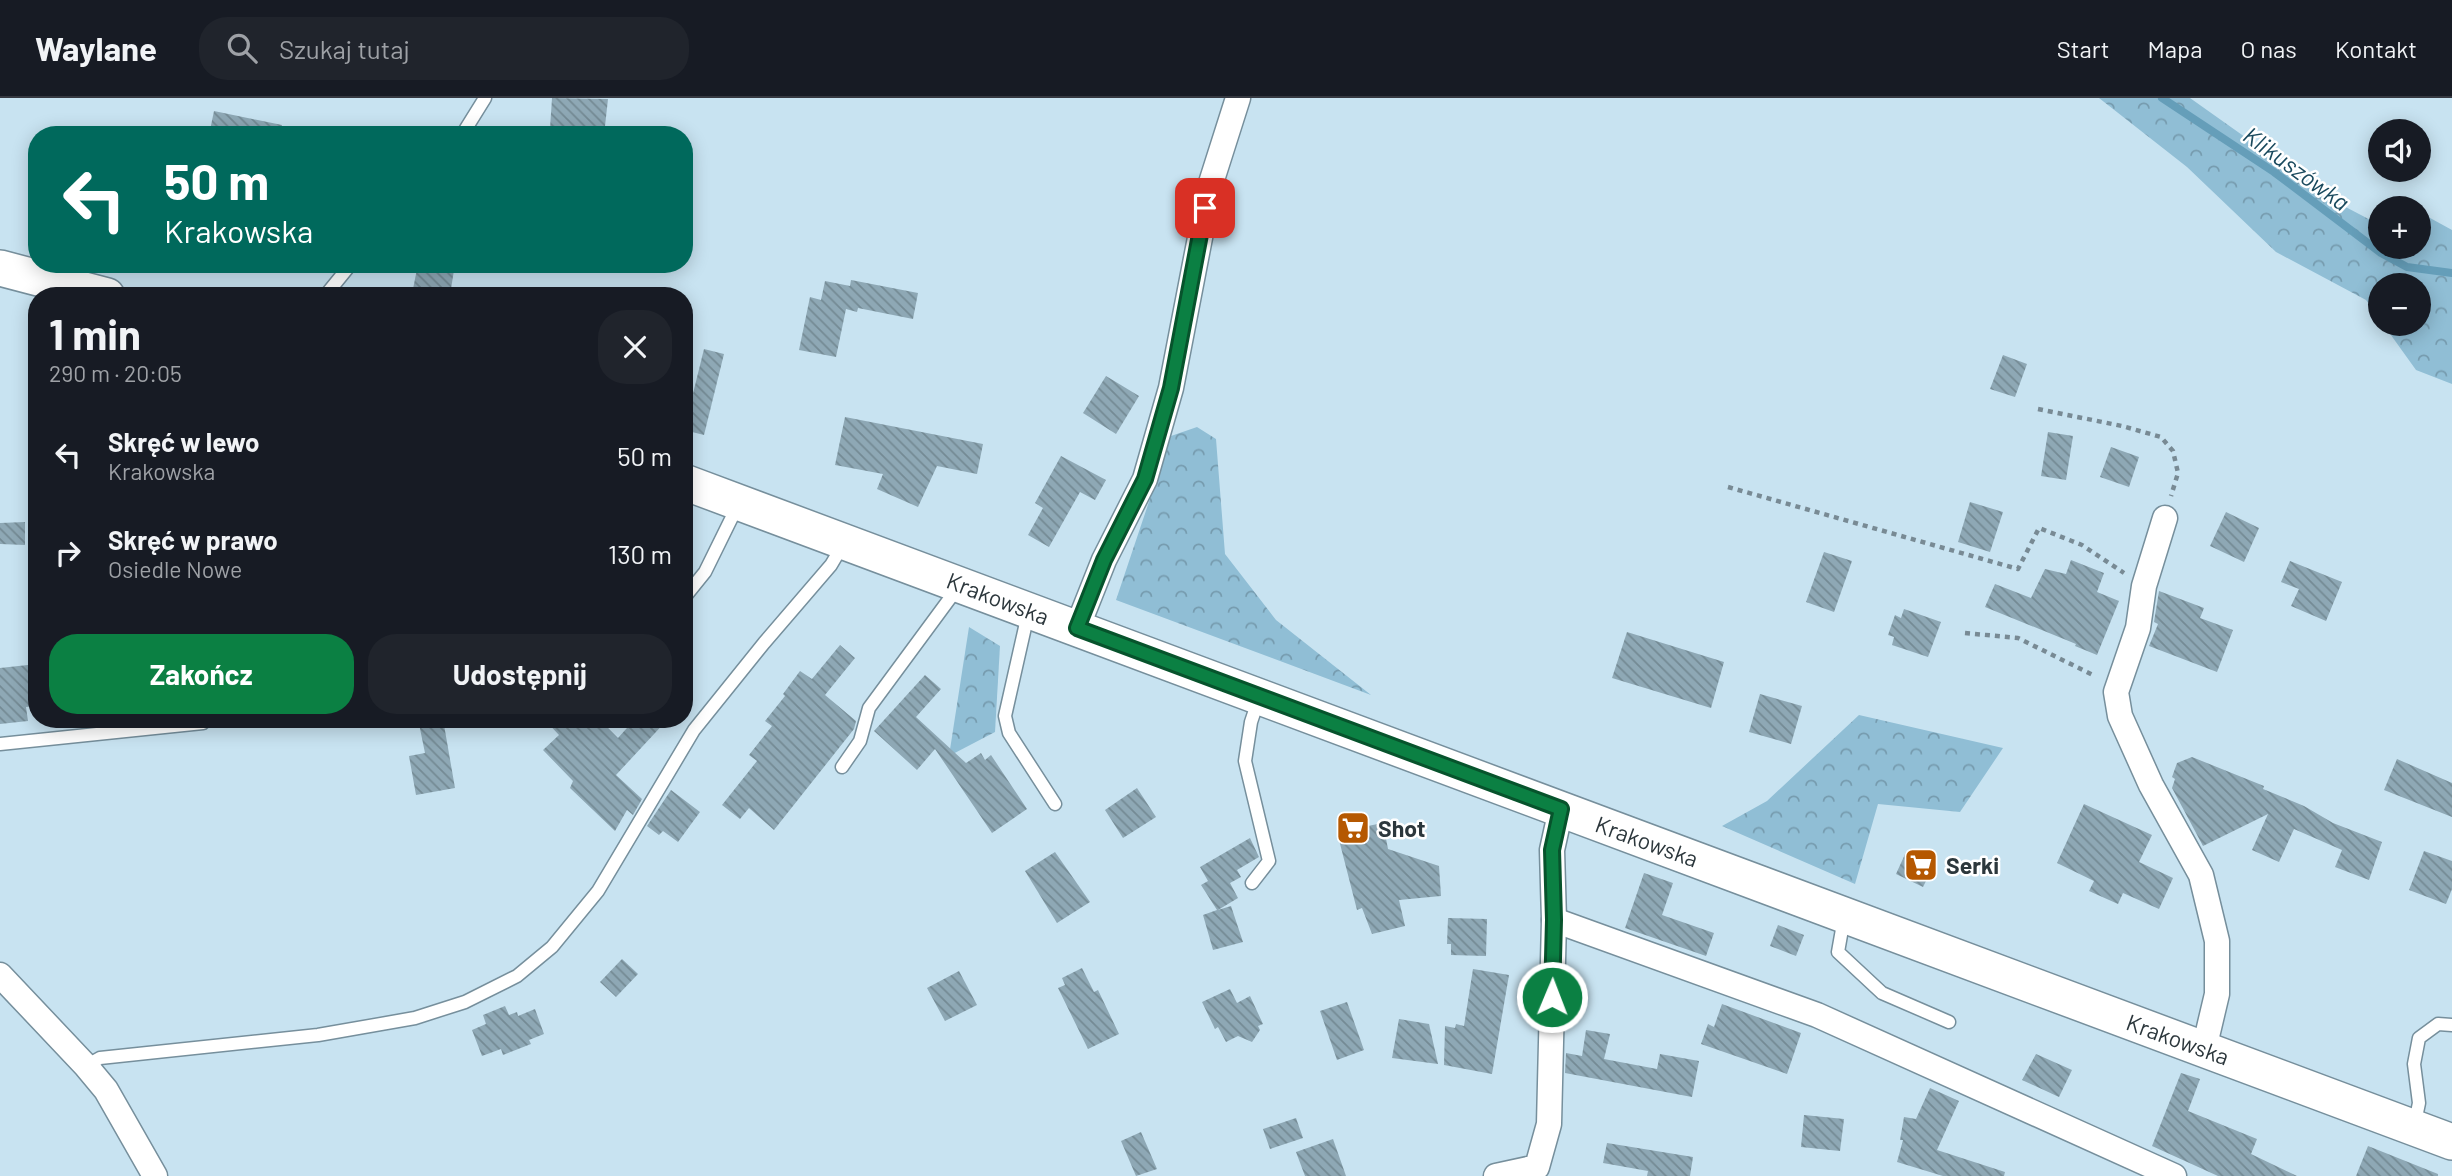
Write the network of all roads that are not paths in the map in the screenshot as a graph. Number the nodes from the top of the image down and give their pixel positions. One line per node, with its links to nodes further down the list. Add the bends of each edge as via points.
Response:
1 (485, 98): 3 (lane)
2 (1238, 98): 15 (street, via 1210,186 1171,388 1145,479 1104,560)
3 (468, 126)
4 (0, 268): 6 (main road)
5 (344, 273): 7 (lane)
6 (73, 287)
7 (332, 287)
8 (693, 485): 9 (main road, Krakowska)
9 (740, 502): 11 (main road, Krakowska); 13 (lane)
10 (2165, 518): 28 (street, via 2144,586 2138,628 2116,692 2120,716 2151,785 2201,874 2217,942 2217,994)
11 (844, 542): 12 (main road, Krakowska); 29 (lane, via 831,565 694,730 598,891 552,947 517,976 465,1002 415,1018 318,1035 100,1058)
12 (960, 584): 14 (main road, Krakowska); 19 (lane, via 870,708 860,741)
13 (693, 587)
14 (1029, 610): 15 (main road, Krakowska); 20 (lane, via 1005,716 1009,733)
15 (1077, 628): 16 (main road, Krakowska)
16 (1260, 697): 21 (main road, Krakowska); 22 (lane, via 1245,761 1269,861)
17 (155, 728): 18 (lane)
18 (0, 744)
19 (842, 767)
20 (1055, 804)
21 (1561, 809): 23 (main road, Krakowska); 24 (street, via 1552,850)
22 (1252, 883)
23 (1845, 915): 26 (lane, via 1838,952 1882,993); 28 (main road, Krakowska)
24 (1554, 920): 32 (street, via 1549,1124); 35 (street, via 1817,1015)
25 (0, 975): 29 (street)
26 (1949, 1022)
27 (2452, 1025): 30 (lane, via 2438,1024 2419,1038 2414,1064 2419,1103)
28 (2204, 1049): 30 (main road, Krakowska)
29 (86, 1066): 33 (street, via 106,1090)
30 (2413, 1127): 31 (main road, Krakowska)
31 (2452, 1142)
32 (1539, 1171): 34 (street)
33 (155, 1176)
34 (1496, 1176)
35 (2174, 1176)

